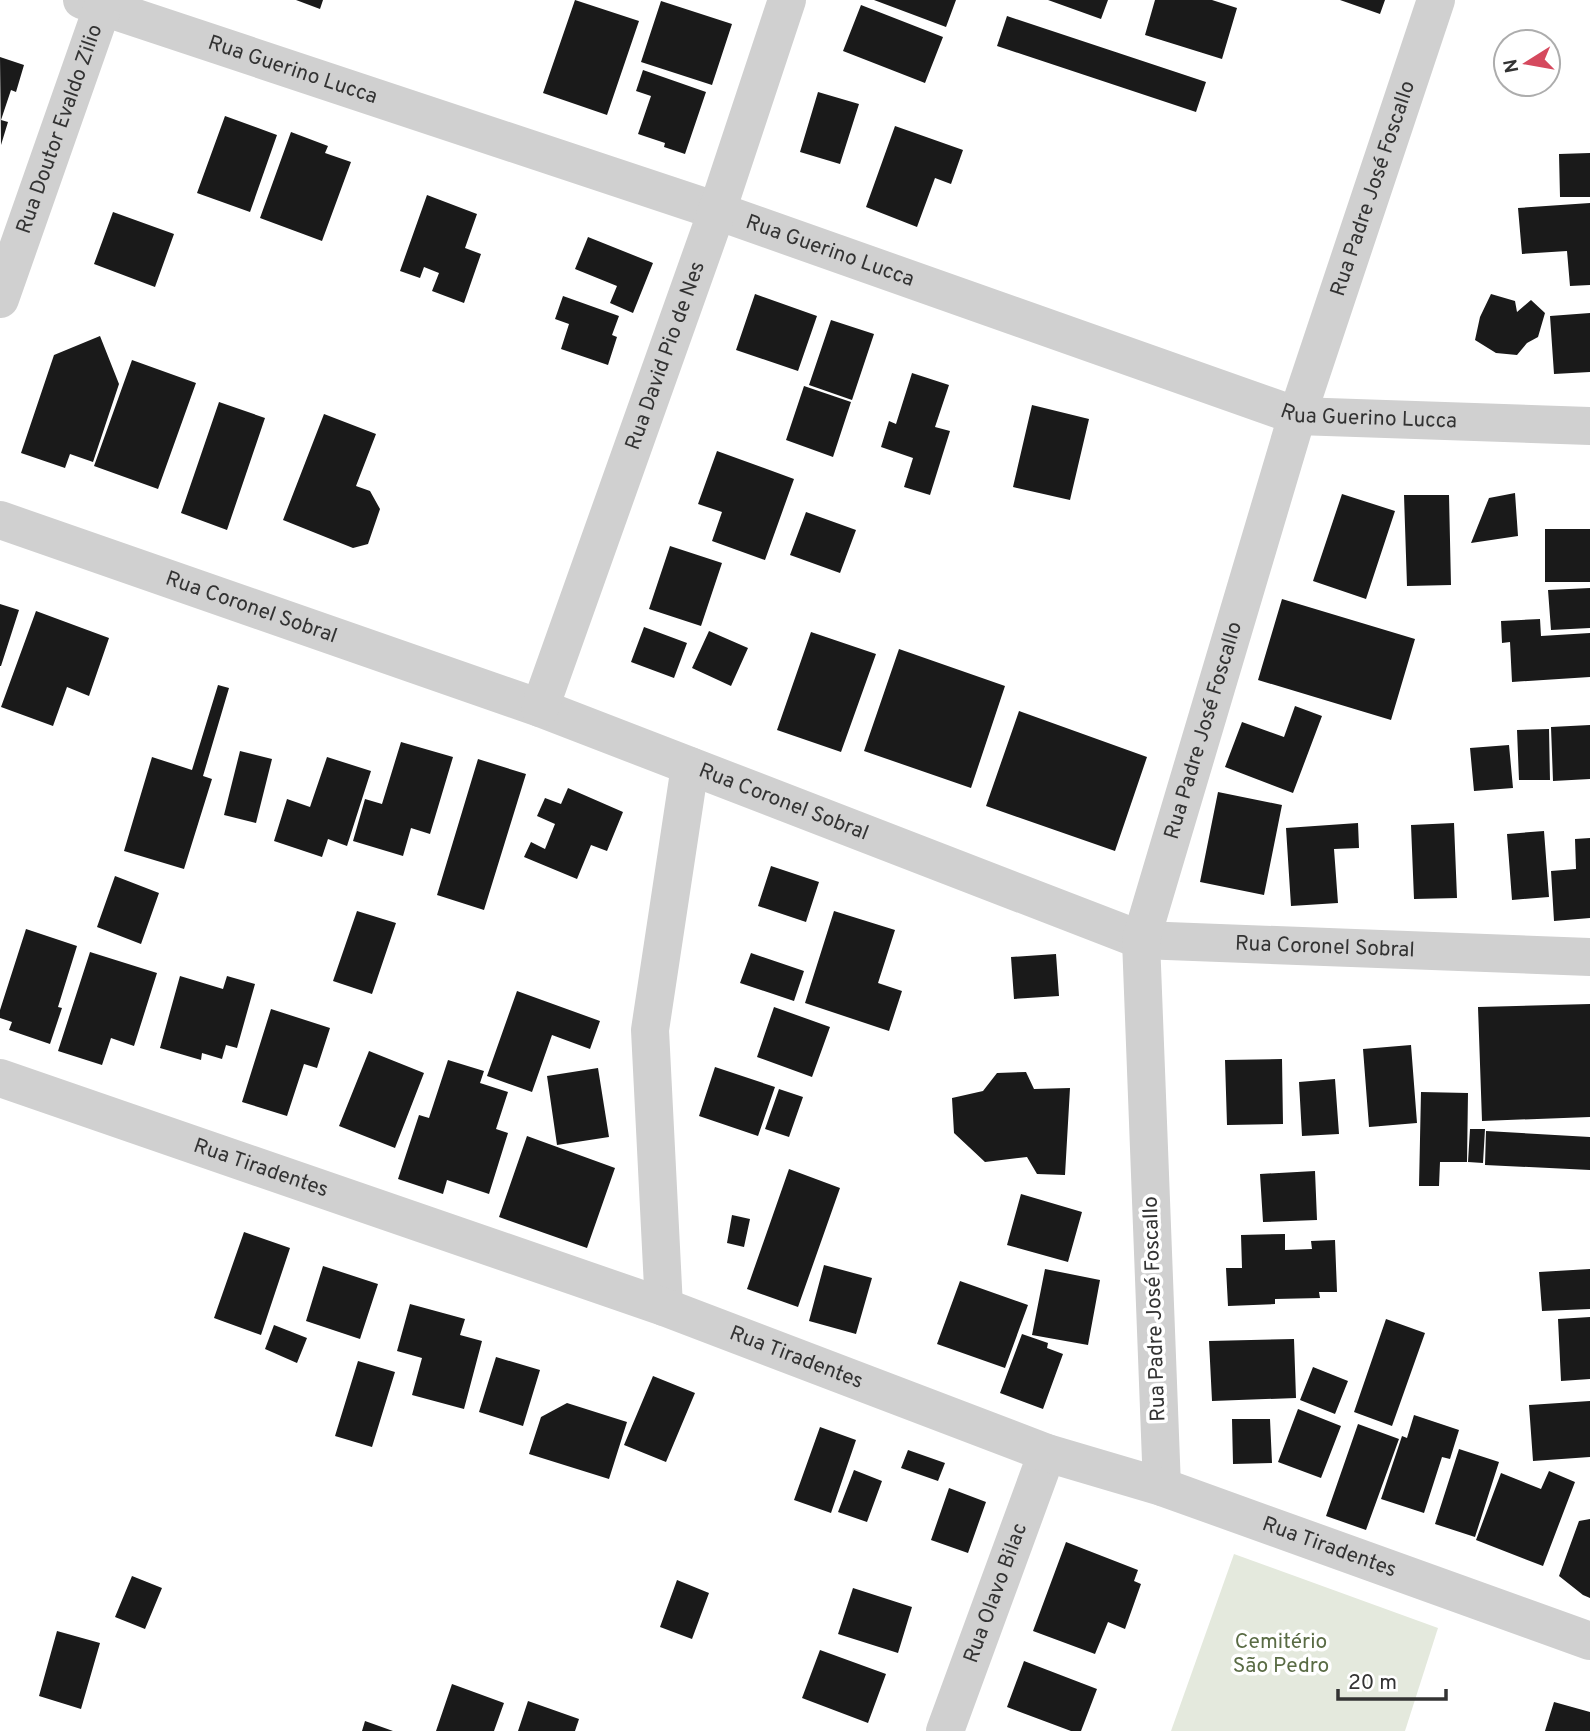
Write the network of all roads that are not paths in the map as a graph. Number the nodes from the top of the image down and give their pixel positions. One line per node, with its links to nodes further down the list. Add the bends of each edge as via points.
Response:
1 (787, 0): 4 (street, Rua David Pio de Nes)
2 (1436, 0): 6 (street, Rua Padre José Foscallo)
3 (97, 3): 4 (street, Rua Guerino Lucca); 5 (street, Rua Doutor Evaldo Zilio)
4 (716, 211): 6 (street, Rua Guerino Lucca); 9 (street, Rua David Pio de Nes)
5 (0, 299)
6 (1297, 416): 7 (street, Rua Guerino Lucca); 11 (street, Rua Padre José Foscallo)
7 (1590, 426)
8 (0, 520): 9 (street, Rua Coronel Sobral)
9 (540, 708): 10 (street, Rua Coronel Sobral)
10 (690, 766): 11 (street, Rua Coronel Sobral); 14 (street, via 650,1030)
11 (1141, 940): 12 (street, Rua Coronel Sobral); 16 (street, Rua Padre José Foscallo)
12 (1590, 957)
13 (0, 1078): 14 (street, Rua Tiradentes)
14 (664, 1307): 15 (street, Rua Tiradentes)
15 (1047, 1453): 16 (street, Rua Tiradentes); 18 (street, Rua Olavo Bilac)
16 (1162, 1487): 17 (street, Rua Tiradentes)
17 (1590, 1641)
18 (945, 1731)

